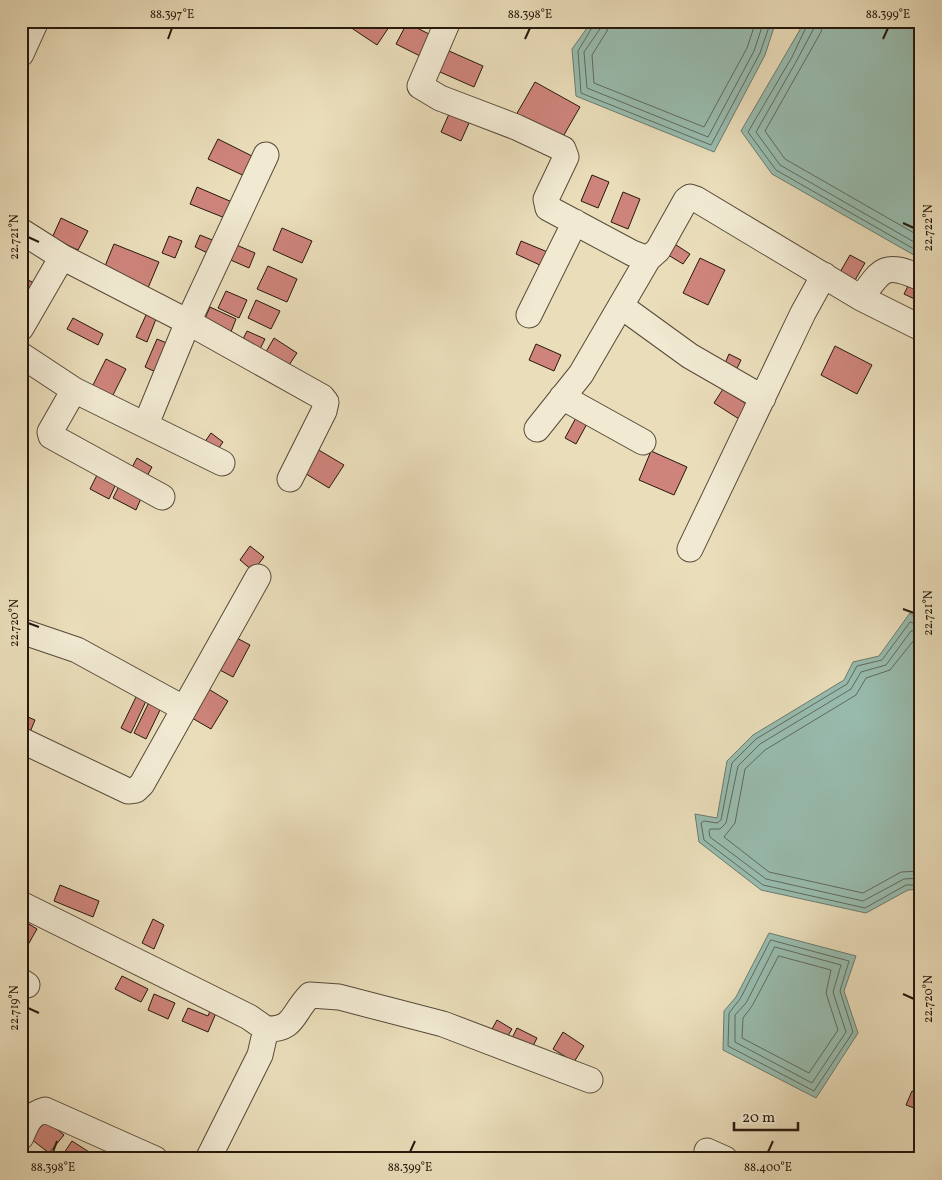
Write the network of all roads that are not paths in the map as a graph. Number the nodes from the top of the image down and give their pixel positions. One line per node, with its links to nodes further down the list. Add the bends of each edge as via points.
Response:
1 (36, 21): 3 (street)
2 (448, 21): 5 (street, via 420,86 440,98 563,149 566,157 546,204)
3 (21, 54)
4 (266, 155): 14 (street)
5 (575, 222): 8 (street); 13 (street)
6 (21, 231): 7 (street)
7 (62, 257): 14 (street); 15 (street)
8 (648, 259): 9 (street, via 658,250 690,197); 12 (street)
9 (824, 275): 11 (street); 20 (street)
10 (921, 278): 11 (street, via 905,271 887,269 877,275)
11 (861, 298): 16 (street)
12 (621, 306): 19 (street, via 580,374); 20 (street, via 690,356)
13 (529, 315)
14 (188, 322): 21 (street); 25 (street, via 326,402)
15 (21, 328)
16 (921, 328)
17 (21, 355): 18 (street)
18 (74, 390): 21 (street); 26 (street, via 50,432 51,436)
19 (562, 397): 22 (street); 23 (street)
20 (763, 398): 27 (street)
21 (146, 424): 24 (street)
22 (537, 429)
23 (644, 442)
24 (222, 463)
25 (290, 479)
26 (162, 497)
27 (690, 549)
28 (258, 576): 30 (street)
29 (21, 631): 30 (street, via 77,650)
30 (183, 708): 31 (street, via 136,790 128,791)
31 (21, 740)
32 (21, 904): 33 (street, via 249,1017)
33 (266, 1029): 34 (street, via 284,1028 310,995 339,997 443,1024); 37 (street, via 260,1055)
34 (590, 1080)
35 (21, 1137): 36 (street, via 35,1112 46,1110)
36 (155, 1159)
37 (208, 1159)

